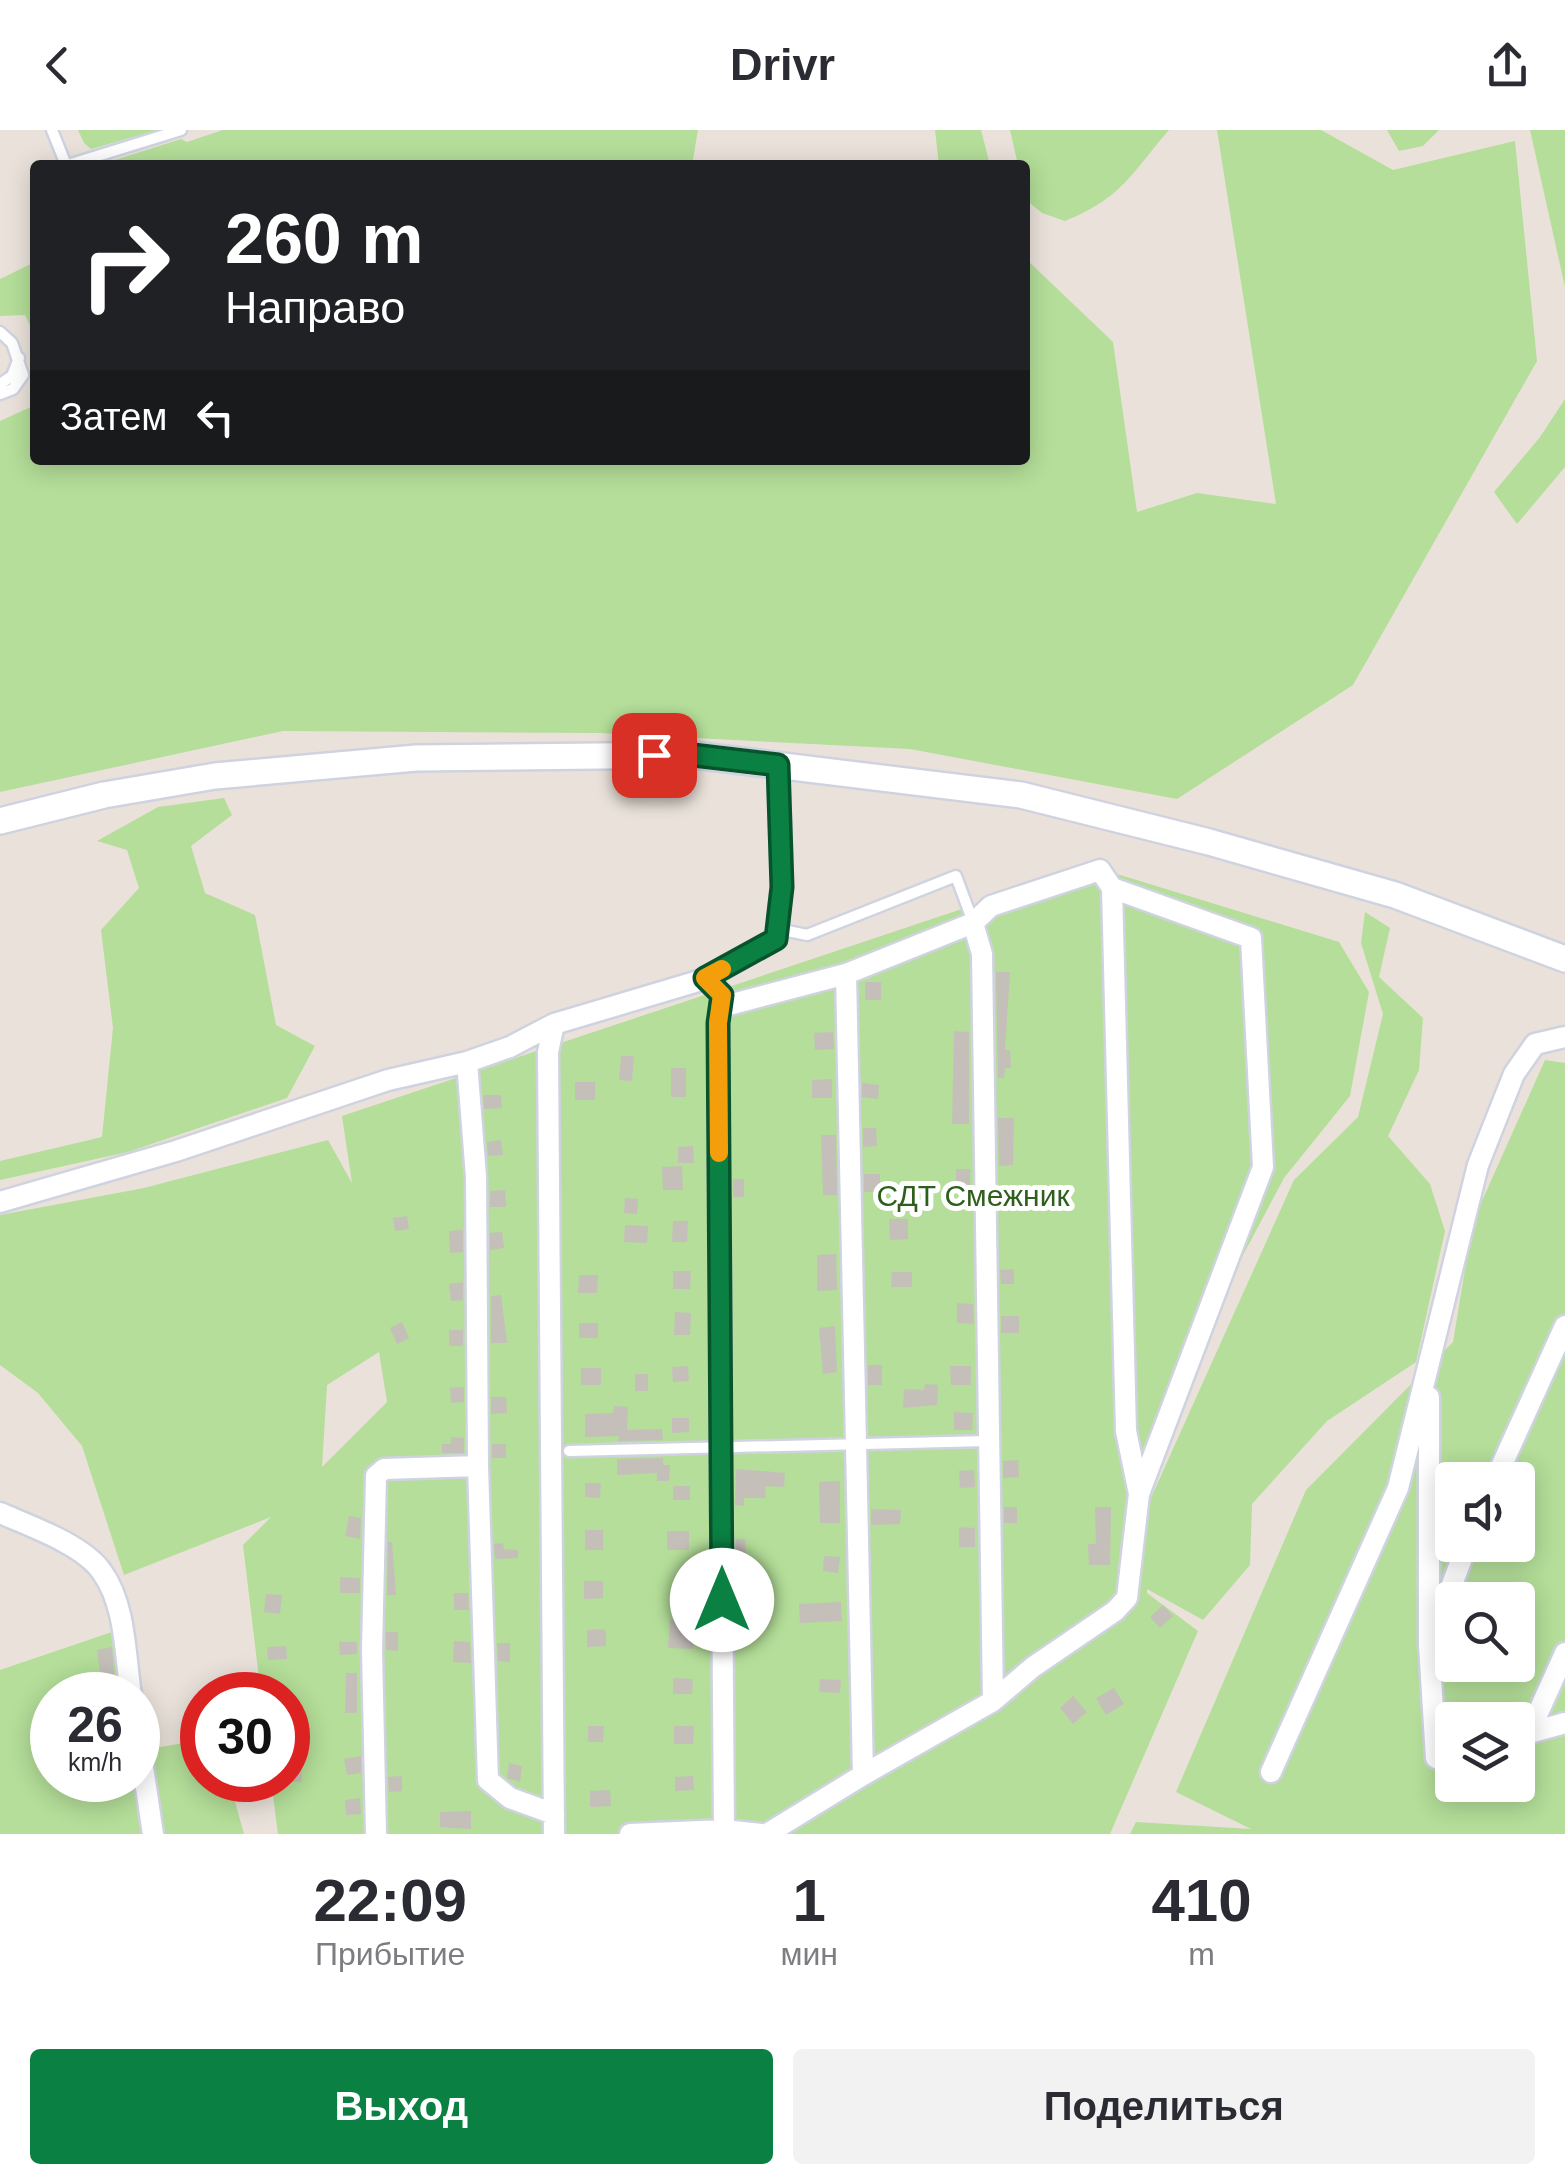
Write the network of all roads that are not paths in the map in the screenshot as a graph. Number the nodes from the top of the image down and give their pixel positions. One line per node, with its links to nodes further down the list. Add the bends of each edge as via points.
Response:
1 (52, 130): 3 (lane)
2 (181, 130): 4 (lane)
3 (65, 160)
4 (83, 160)
5 (0, 332): 6 (lane)
6 (18, 357): 7 (lane, via 17,368); 8 (lane, via 23,375)
7 (0, 384)
8 (0, 394)
9 (778, 765): 10 (street, via 693,755 416,758 215,776); 13 (street); 14 (street, via 1020,796 1172,832 1395,895)
10 (0, 821)
11 (1112, 888): 12 (street, via 1100,870 991,906); 30 (street, via 1126,1431); 30 (street, via 1252,938 1263,1167)
12 (973, 922): 13 (lane, via 956,876 806,935); 15 (street); 24 (street, via 982,954)
13 (778, 929): 16 (street, via 776,939)
14 (1565, 959)
15 (846, 974): 17 (street); 25 (street)
16 (705, 978): 17 (street, via 722,995); 18 (street)
17 (721, 1007): 26 (street)
18 (554, 1024): 20 (street); 44 (street, via 548,1052)
19 (1565, 1037): 23 (street, via 1535,1044 1514,1074 1478,1165)
20 (467, 1062): 21 (street, via 388,1080); 29 (street, via 476,1177)
21 (0, 1202)
22 (1565, 1326): 28 (street)
23 (1429, 1361): 33 (street); 41 (street, via 1398,1488)
24 (988, 1441): 25 (lane); 36 (street)
25 (856, 1444): 26 (lane); 42 (street)
26 (721, 1448): 27 (lane); 45 (street)
27 (569, 1451)
28 (1503, 1462)
29 (478, 1466): 44 (street, via 488,1780); 47 (street, via 384,1468 376,1476)
30 (1140, 1494): 36 (street, via 1128,1598)
31 (0, 1513): 35 (street, via 84,1553 103,1572 117,1605)
32 (1460, 1562): 33 (street)
33 (1429, 1644): 40 (street)
34 (1565, 1653): 37 (street)
35 (128, 1672)
36 (994, 1701): 42 (street)
37 (1535, 1712)
38 (1565, 1723): 39 (street)
39 (1535, 1732)
40 (1435, 1742)
41 (1272, 1772)
42 (863, 1775): 49 (street)
43 (148, 1802): 46 (street)
44 (554, 1824)
45 (724, 1830): 48 (street); 49 (street)
46 (153, 1834)
47 (376, 1834)
48 (630, 1834)
49 (764, 1834)

